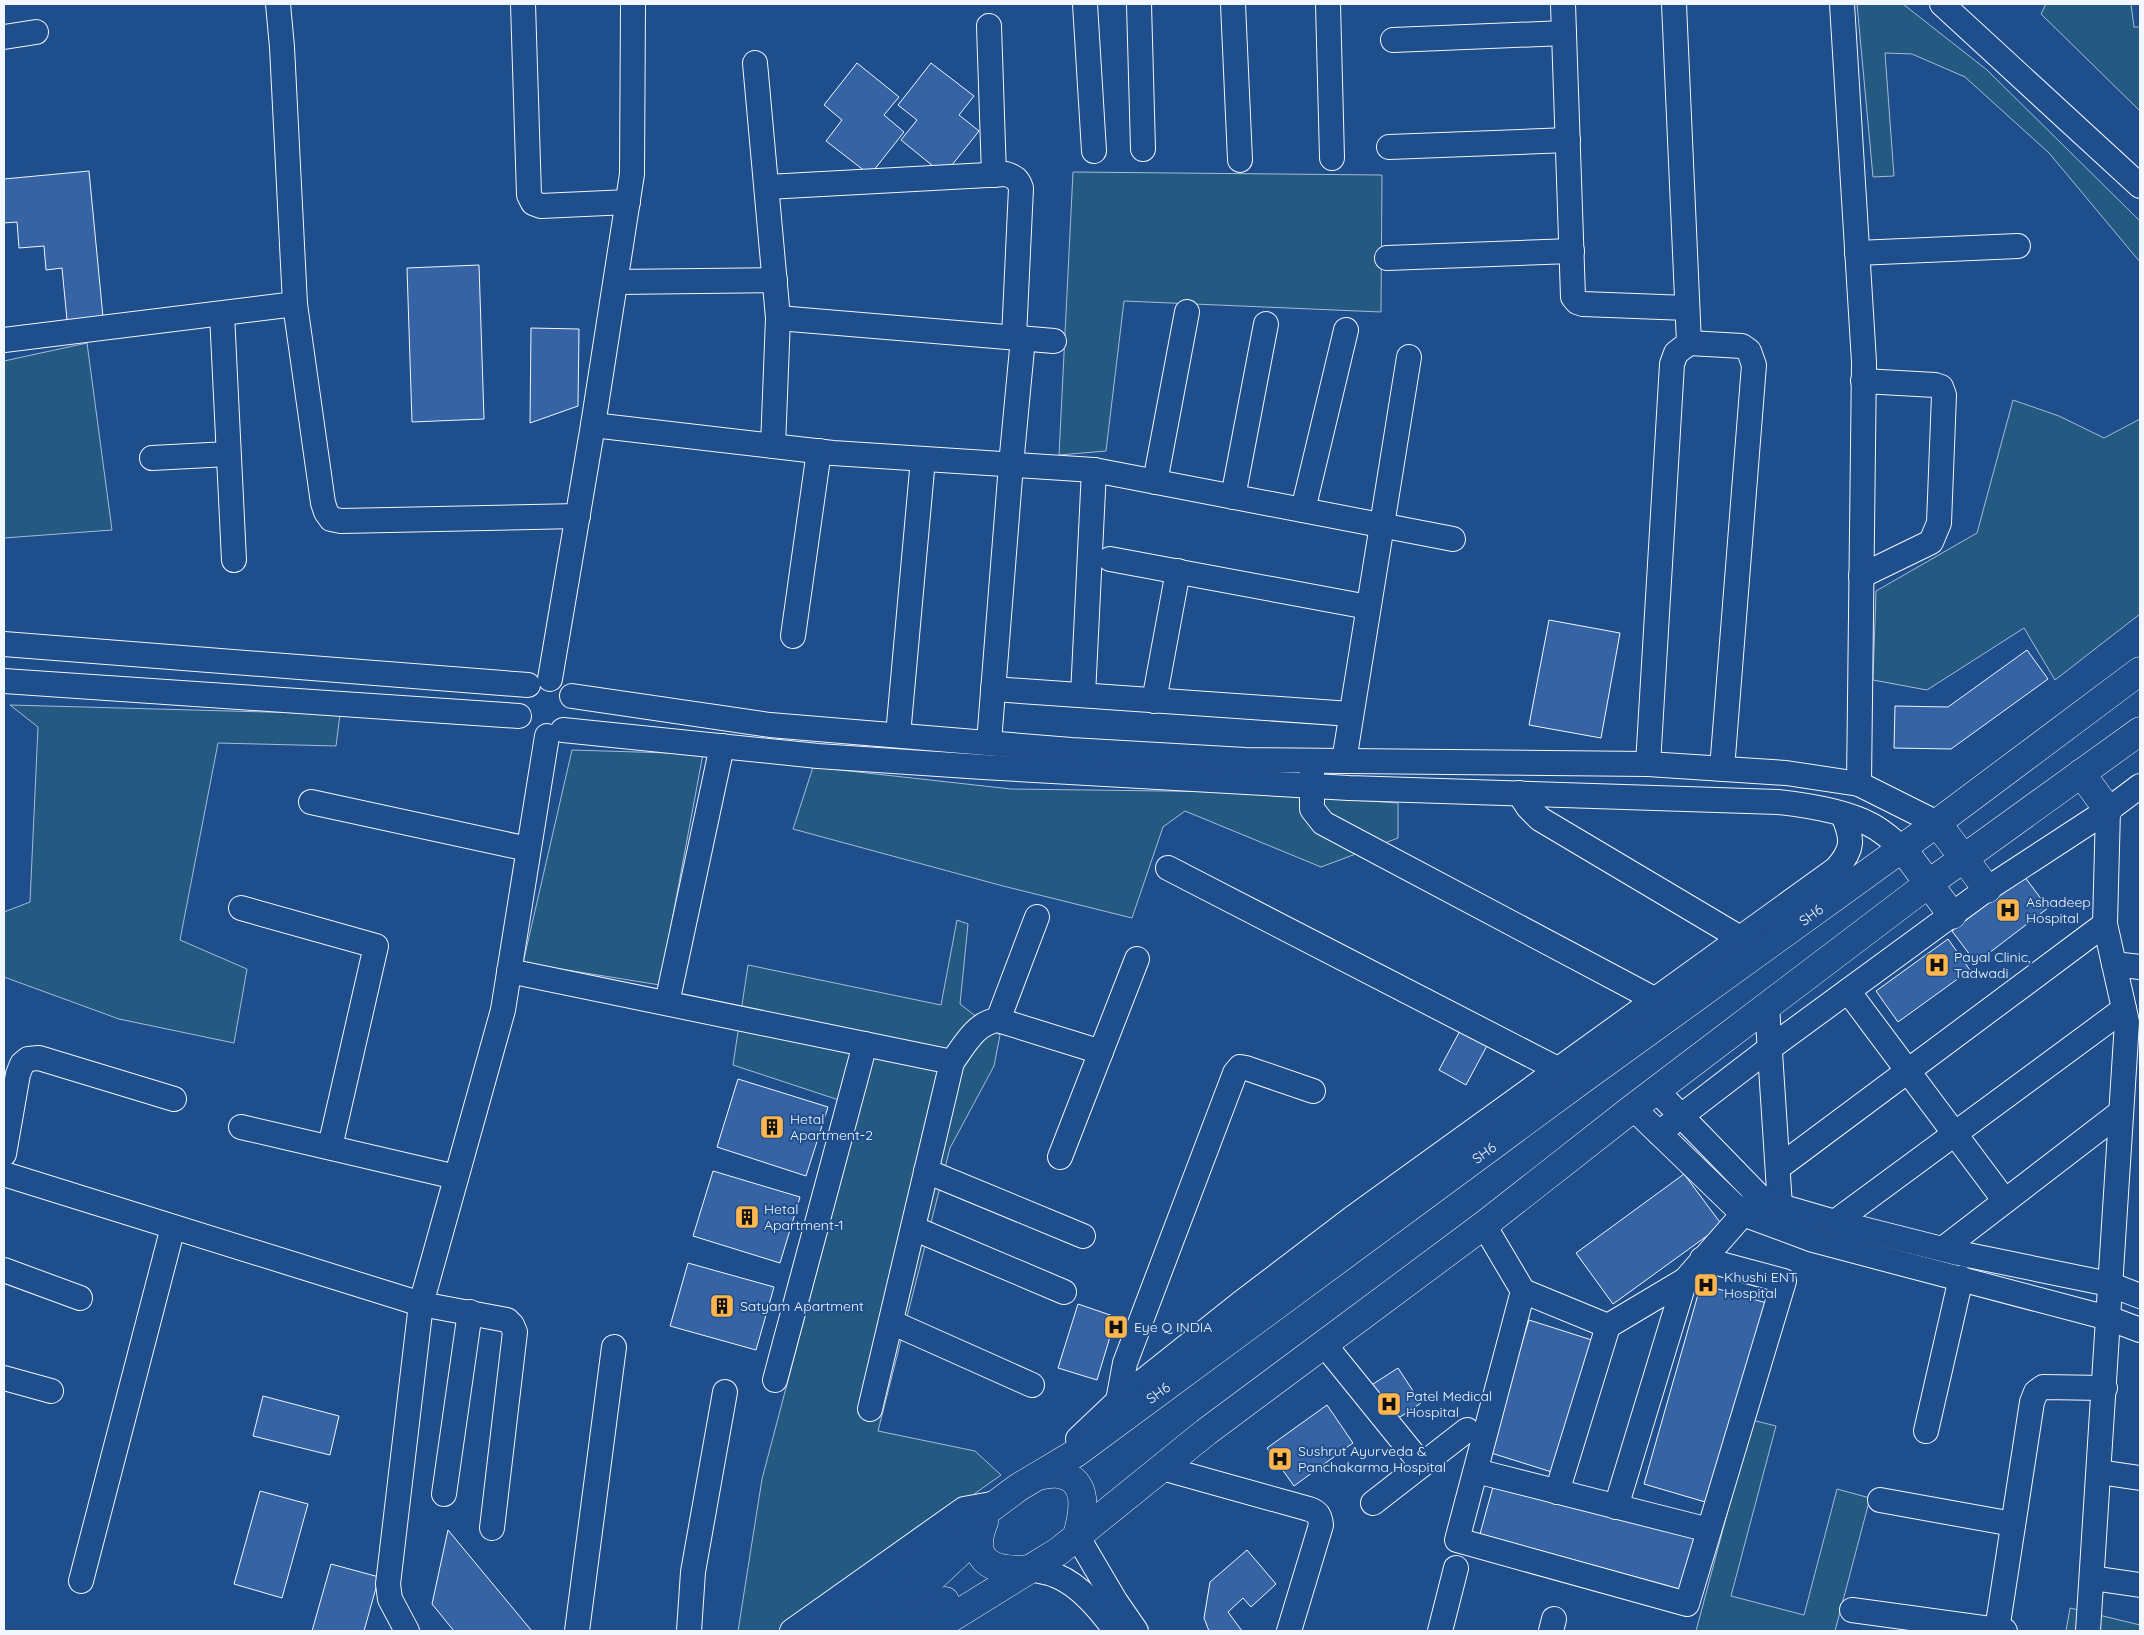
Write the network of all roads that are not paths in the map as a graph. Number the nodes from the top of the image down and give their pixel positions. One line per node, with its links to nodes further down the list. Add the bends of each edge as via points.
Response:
1 (278, 4): 34 (street)
2 (523, 4): 27 (street, via 529,195 533,203 541,206)
3 (633, 4): 27 (street, via 632,174)
4 (1085, 4): 21 (street)
5 (1138, 4): 20 (street)
6 (1234, 4): 23 (street)
7 (1328, 4): 22 (street)
8 (1563, 4): 14 (street)
9 (1674, 4): 35 (street)
10 (1842, 4): 30 (street)
11 (1942, 4): 25 (street)
12 (989, 26): 24 (street)
13 (36, 32): 15 (street)
14 (1564, 33): 16 (street); 18 (street)
15 (4, 37)
16 (1393, 40)
17 (755, 63): 26 (street)
18 (1568, 140): 19 (street); 29 (street)
19 (1389, 147)
20 (1143, 149)
21 (1094, 151)
22 (1332, 158)
23 (1240, 160)
24 (994, 175): 26 (street); 41 (street, via 1013,176 1020,188)
25 (2140, 186)
26 (767, 187): 32 (street)
27 (628, 202): 33 (street)
28 (2018, 246): 30 (street)
29 (1572, 251): 31 (street); 35 (street, via 1573,297 1577,302)
30 (1857, 253): 46 (street)
31 (1387, 258)
32 (775, 280): 33 (street); 38 (street)
33 (616, 282): 47 (street)
34 (295, 304): 37 (street); 58 (street, via 323,503 331,519)
35 (1687, 308): 44 (street)
36 (1187, 312): 55 (street)
37 (222, 314): 42 (street); 50 (street)
38 (778, 318): 41 (street); 48 (street)
39 (1266, 324): 56 (street)
40 (1346, 330): 57 (street)
41 (1019, 338): 43 (street); 53 (street)
42 (4, 340)
43 (1054, 340)
44 (1689, 343): 84 (street, via 1676,353 1672,364); 85 (street, via 1742,346 1749,351 1754,365)
45 (1409, 357): 59 (street)
46 (1863, 381): 64 (street); 64 (street, via 1935,385 1941,387 1944,395 1939,523 1931,542)
47 (593, 425): 48 (street); 58 (street)
48 (773, 446): 49 (street)
49 (818, 451): 52 (street); 66 (street)
50 (228, 454): 51 (street); 62 (street)
51 (152, 458)
52 (923, 459): 53 (street); 79 (street)
53 (1011, 465): 54 (street); 71 (street)
54 (1094, 470): 55 (street); 72 (street)
55 (1155, 482): 56 (street)
56 (1233, 497): 57 (street)
57 (1303, 510): 59 (street)
58 (578, 516): 70 (street)
59 (1381, 525): 60 (street); 65 (street)
60 (1453, 539)
61 (1110, 559): 63 (street)
62 (234, 560)
63 (1178, 571): 65 (street); 74 (street)
64 (1862, 576): 87 (street)
65 (1368, 608): 75 (street)
66 (793, 636)
67 (4, 644): 70 (street)
68 (2140, 671): 95 (main road, SH6)
69 (4, 681): 76 (street)
70 (539, 682): 73 (street, via 566,688); 76 (street, via 519,697)
71 (993, 689): 72 (street); 80 (street)
72 (1083, 695): 74 (street)
73 (572, 696): 78 (street, via 573,715); 79 (street, via 770,725)
74 (1154, 701): 75 (street)
75 (1351, 714): 83 (street)
76 (519, 716): 78 (street, via 529,731 538,735)
77 (2140, 731): 86 (main road)
78 (555, 733): 81 (street); 97 (street)
79 (898, 734): 80 (street)
80 (989, 742): 82 (street, via 1246,760)
81 (722, 746): 88 (street, via 818,756); 114 (street)
82 (1313, 760): 83 (street); 88 (street)
83 (1344, 761): 84 (street)
84 (1648, 764): 85 (street)
85 (1722, 769): 87 (street, via 1786,773)
86 (2081, 773): 93 (main road); 98 (main road)
87 (1859, 784): 95 (street)
88 (1311, 786): 90 (street); 113 (street, via 1312,809 1323,823)
89 (2140, 786): 93 (street)
90 (1519, 792): 94 (street, via 1751,799 1804,805); 106 (street, via 1540,819)
91 (311, 802): 97 (street)
92 (2140, 805): 93 (street)
93 (2108, 810): 101 (street); 105 (street)
94 (1843, 815): 96 (street, via 1870,824); 106 (street, via 1851,838 1850,850 1843,860)
95 (1937, 823): 96 (main road, SH6); 98 (main road)
96 (1902, 848): 100 (main road); 107 (main road, SH6)
97 (528, 849): 111 (street)
98 (1963, 858): 100 (main road); 101 (main road)
99 (1168, 868): 123 (street)
100 (1928, 884): 103 (main road); 115 (main road)
101 (1987, 889): 103 (street)
102 (241, 908): 133 (street, via 376,946)
103 (1952, 915): 112 (street)
104 (1037, 917): 117 (street)
105 (2105, 924): 109 (street); 122 (street)
106 (1739, 937): 107 (street); 113 (street)
107 (1762, 951): 123 (main road, SH6)
108 (1138, 959): 120 (street)
109 (2114, 964): 110 (street); 116 (street)
110 (2140, 967)
111 (509, 971): 114 (street); 139 (street, via 503,1010)
112 (1848, 991): 119 (street); 122 (street)
113 (1656, 1000): 123 (street)
114 (667, 1004): 118 (street)
115 (1767, 1006): 119 (street); 125 (main road)
116 (2124, 1009): 128 (street, via 2127,1022); 132 (street)
117 (998, 1020): 120 (street); 121 (street, via 990,1021 977,1030)
118 (865, 1044): 121 (street); 168 (street)
119 (1770, 1048): 129 (street); 136 (street)
120 (1101, 1052): 135 (street)
121 (952, 1062): 137 (street)
122 (1908, 1071): 132 (street); 136 (street)
123 (1570, 1075): 173 (street, via 1343,1225); 181 (main road, SH6, via 1076,1453)
124 (1313, 1091): 173 (street, via 1246,1068 1240,1067 1235,1073 1124,1363)
125 (1657, 1091): 127 (main road); 129 (street)
126 (174, 1099): 134 (street, via 39,1058 28,1059 18,1074)
127 (1633, 1108): 131 (street); 145 (main road)
128 (2121, 1112): 141 (street); 154 (street)
129 (1682, 1117): 131 (street); 140 (street)
130 (242, 1127): 133 (street)
131 (1659, 1133): 143 (street)
132 (1955, 1134): 141 (street); 144 (street)
133 (330, 1148): 139 (street)
134 (4, 1154)
135 (1060, 1157)
136 (1779, 1167): 142 (street)
137 (926, 1171): 147 (street); 148 (street)
138 (4, 1174): 146 (street)
139 (456, 1177): 159 (street)
140 (1759, 1196): 142 (street); 143 (street)
141 (2005, 1202): 149 (street)
142 (1780, 1206): 144 (street)
143 (1743, 1214): 150 (street); 152 (street, via 1813,1240)
144 (1835, 1222): 149 (street)
145 (1484, 1224): 155 (street); 165 (main road)
146 (173, 1227): 159 (street); 198 (street)
147 (913, 1228): 156 (street); 162 (street)
148 (1083, 1236)
149 (1944, 1248): 154 (street)
150 (1702, 1259): 153 (street); 191 (street, via 1784,1281)
151 (4, 1270): 158 (street)
152 (1961, 1278): 161 (street); 176 (street)
153 (1685, 1280): 163 (street); 188 (street)
154 (2109, 1284): 157 (street); 161 (street)
155 (1523, 1290): 163 (street); 179 (street)
156 (1064, 1292)
157 (2140, 1296)
158 (80, 1298)
159 (421, 1304): 160 (street); 201 (street, via 388,1584 390,1599)
160 (470, 1312): 184 (street); 190 (street, via 507,1320 515,1332)
161 (2108, 1318): 164 (street); 170 (street)
162 (891, 1322): 169 (street); 174 (street)
163 (1608, 1326): 183 (street)
164 (2140, 1330)
165 (1324, 1344): 177 (street); 178 (main road)
166 (614, 1347): 202 (street)
167 (4, 1378): 171 (street)
168 (775, 1380)
169 (1032, 1386)
170 (2105, 1388): 180 (street); 189 (street, via 2043,1387 2036,1392)
171 (51, 1391)
172 (725, 1392): 203 (street, via 693,1572)
173 (1118, 1401): 181 (street)
174 (870, 1409)
175 (1467, 1430): 177 (street)
176 (1926, 1431)
177 (1422, 1465): 187 (street)
178 (1162, 1468): 193 (main road); 211 (street, via 1309,1509 1320,1517 1321,1525)
179 (1476, 1471): 183 (street); 191 (street, via 1457,1540 1687,1604)
180 (2099, 1472): 182 (street); 197 (street)
181 (1038, 1476): 186 (main road, SH6); 193 (main road, via 1058,1474 1070,1479 1079,1489 1084,1503)
182 (2140, 1478)
183 (1557, 1492): 188 (street)
184 (444, 1494)
185 (1880, 1500): 189 (street)
186 (997, 1503): 192 (main road); 204 (street, via 964,1510); 205 (main road, SH6)
187 (1373, 1503)
188 (1616, 1506): 191 (street)
189 (2013, 1524): 213 (street)
190 (492, 1528)
191 (1709, 1530)
192 (980, 1534): 195 (main road, via 984,1560); 206 (main road, via 916,1592)
193 (1077, 1536): 196 (main road); 210 (street)
194 (1456, 1568): 212 (street)
195 (998, 1569): 196 (main road); 207 (main road)
196 (1030, 1569): 208 (main road); 209 (street, via 1057,1576 1072,1585 1090,1600)
197 (2092, 1578): 199 (street); 214 (street)
198 (81, 1581)
199 (2140, 1585)
200 (1852, 1610): 213 (street)
201 (405, 1626)
202 (577, 1631)
203 (689, 1631)
204 (792, 1631)
205 (825, 1631)
206 (862, 1631)
207 (901, 1631)
208 (930, 1631)
209 (1116, 1631)
210 (1136, 1631)
211 (1289, 1631)
212 (1440, 1631)
213 (2001, 1631)
214 (2088, 1631)

